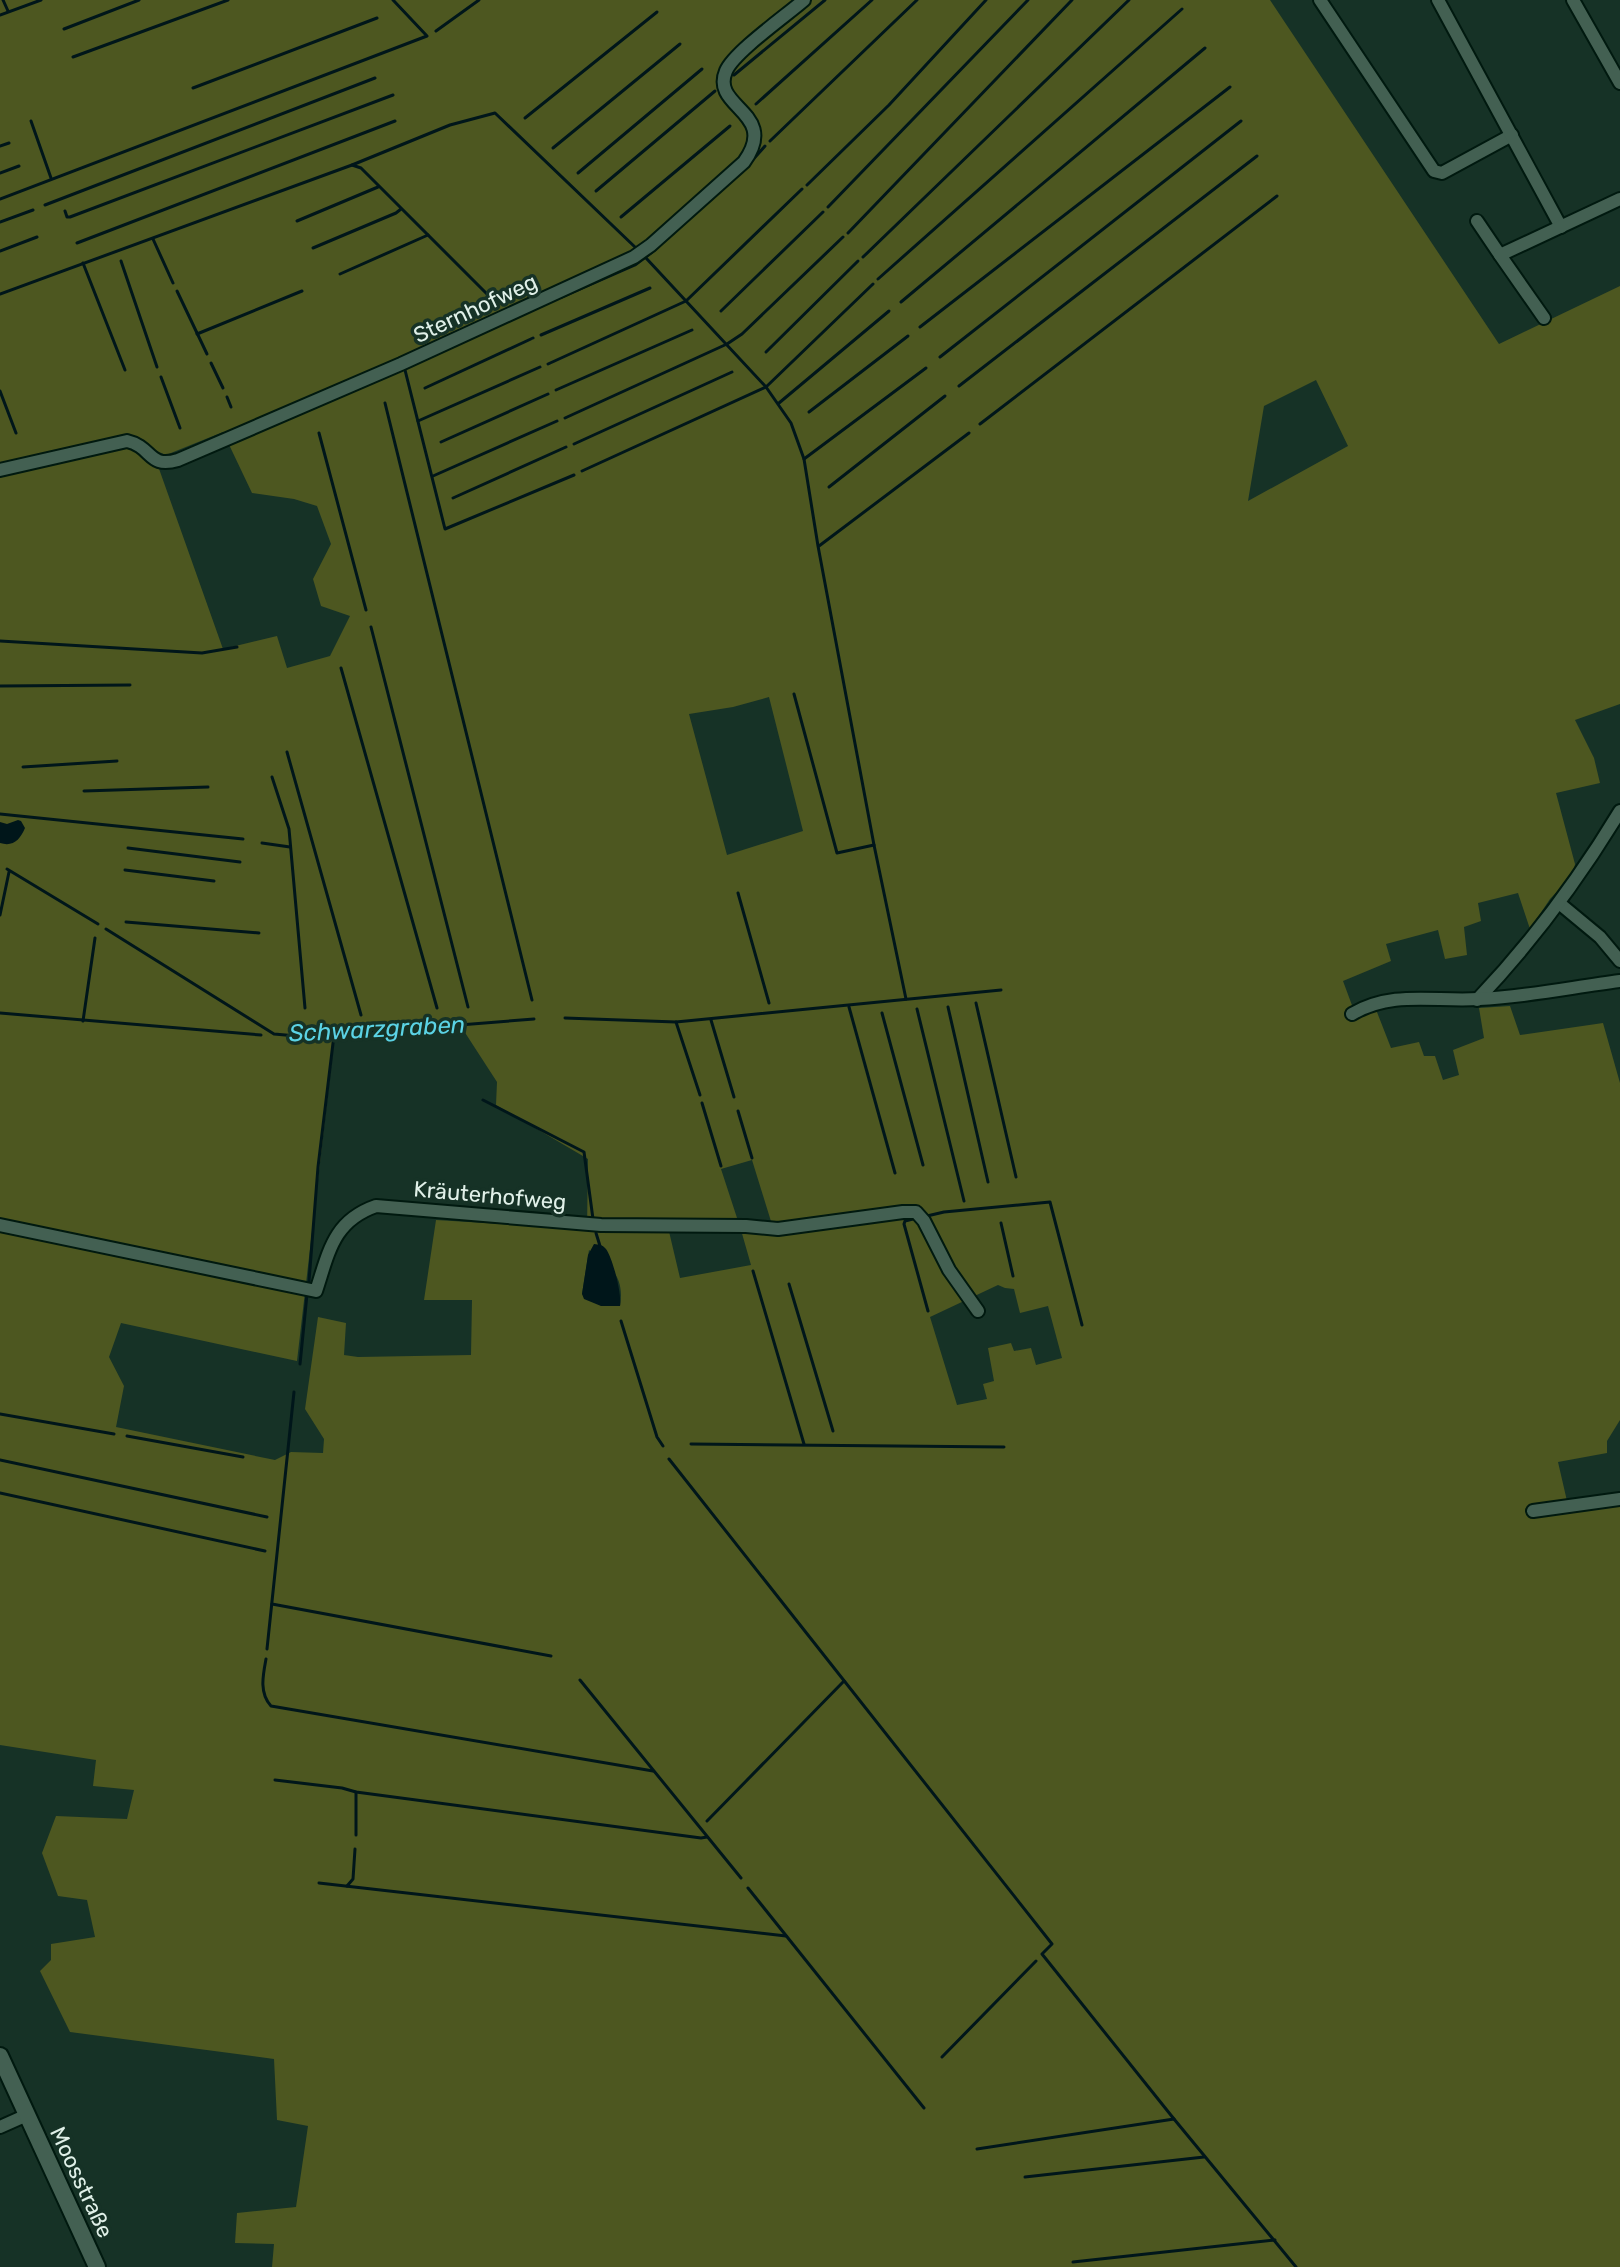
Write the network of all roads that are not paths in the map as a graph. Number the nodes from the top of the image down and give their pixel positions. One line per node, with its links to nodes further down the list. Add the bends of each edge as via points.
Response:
1 (804, 0): 12 (street, Sternhofweg, via 734,59 725,73 733,101 752,122 757,137 753,150 634,257 178,460 157,462 139,444 127,441)
2 (1320, 0): 6 (street, via 1434,171 1442,173)
3 (1438, 0): 6 (street)
4 (1573, 0): 5 (street)
5 (1620, 83)
6 (1512, 135): 9 (street)
7 (1620, 199): 9 (street)
8 (1477, 221): 10 (street)
9 (1561, 227): 10 (street)
10 (1500, 255): 11 (street)
11 (1544, 318)
12 (0, 470)
13 (1620, 811): 14 (street)
14 (1559, 903): 15 (street); 17 (street)
15 (1620, 961)
16 (1620, 981): 17 (street)
17 (1477, 1000): 18 (street, via 1415,997)
18 (1352, 1014)
19 (0, 1225): 20 (street, Kräuterhofweg, via 316,1291 340,1228 359,1211 376,1206 601,1225 778,1229 916,1212)
20 (978, 1311)
21 (1620, 1499): 22 (street)
22 (1533, 1511)
23 (0, 2056): 24 (street, Moosstraße)
24 (27, 2115): 25 (street, Moosstraße); 26 (street, Moosstraße)
25 (0, 2127)
26 (97, 2267)

